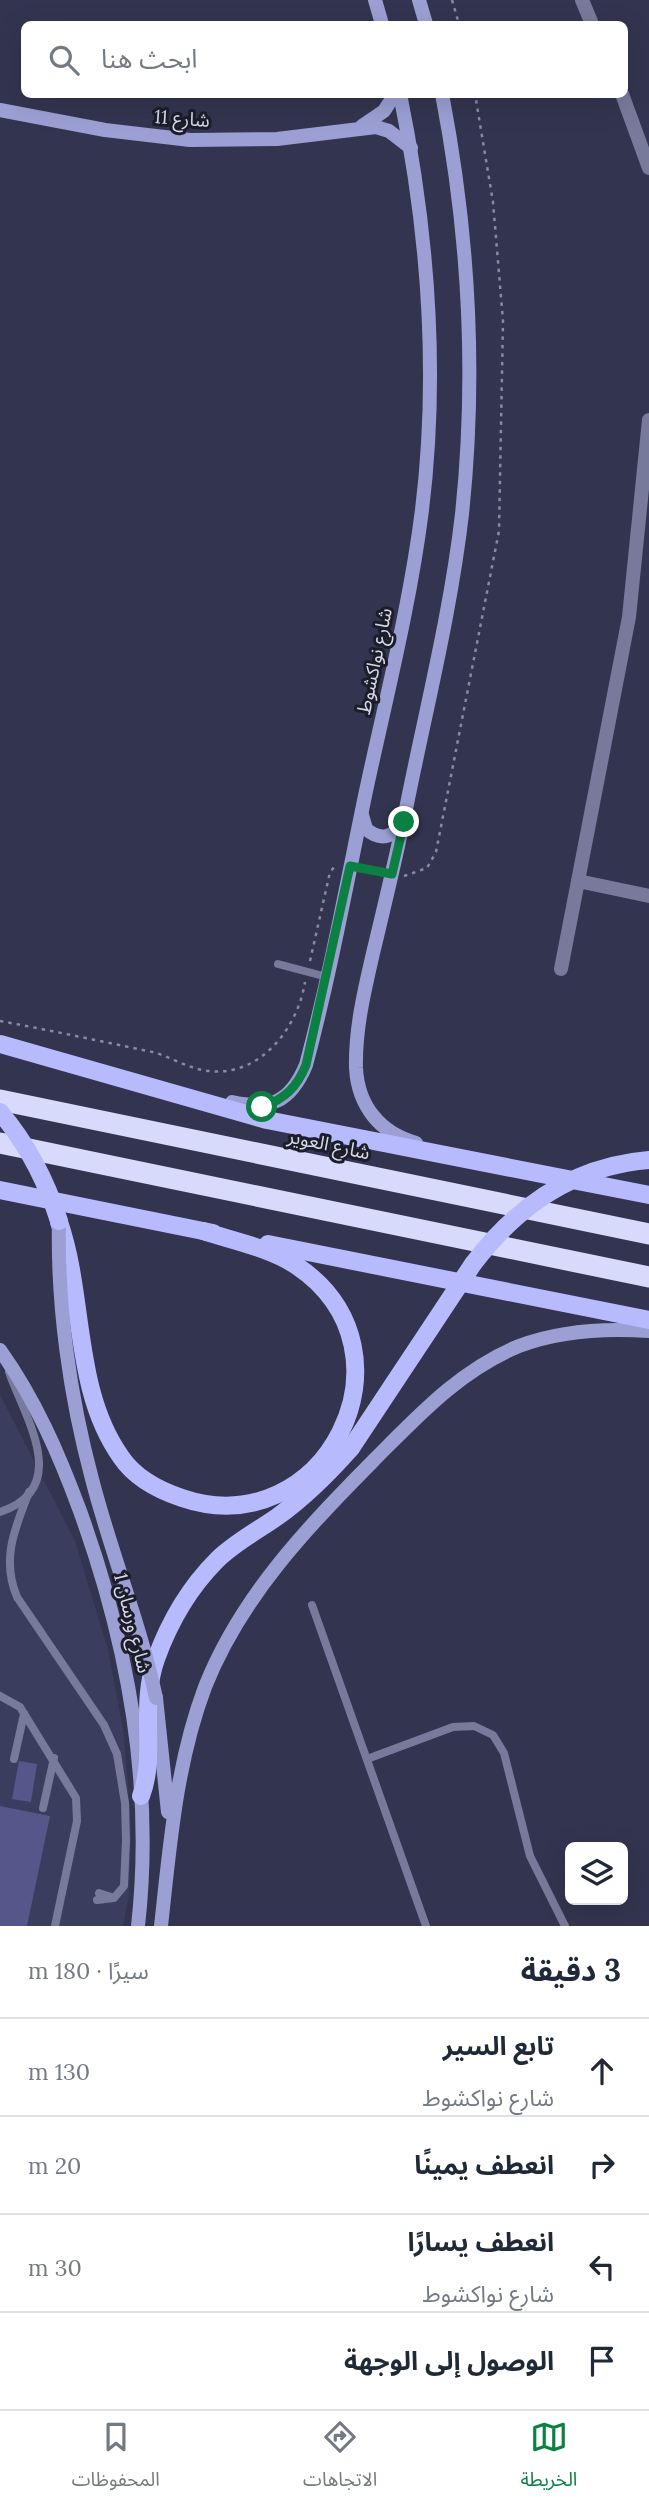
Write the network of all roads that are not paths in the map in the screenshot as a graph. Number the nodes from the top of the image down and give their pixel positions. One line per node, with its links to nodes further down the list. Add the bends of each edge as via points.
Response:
1 (375, 0): 4 (street)
2 (419, 0): 5 (street)
3 (582, 0): 6 (street)
4 (381, 21)
5 (425, 21)
6 (591, 21)
7 (394, 98): 12 (street)
8 (398, 98): 13 (street, شارع نواكشوط)
9 (443, 98): 20 (street, via 467,253 469,429 449,591)
10 (623, 98): 14 (street)
11 (0, 110): 12 (street, شارع 11, via 190,140 276,139)
12 (362, 126): 13 (street, شارع 11, via 389,131)
13 (411, 148): 19 (street, شارع نواكشوط, via 424,238 429,419 422,510 407,600)
14 (649, 168)
15 (649, 420): 16 (street)
16 (647, 471): 18 (street)
17 (649, 505): 18 (street, via 646,535)
18 (636, 552): 21 (street, via 618,688)
19 (362, 810): 20 (street, via 366,828 373,835 391,836); 25 (street, شارع نواكشوط)
20 (404, 822): 32 (street, via 361,1007 356,1068 360,1092 370,1113 386,1130)
21 (578, 881): 22 (street); 24 (street)
22 (649, 896)
23 (278, 964): 25 (lane)
24 (561, 969)
25 (327, 977): 27 (street, شارع نواكشوط, via 300,1080 276,1102 248,1106)
26 (0, 1044): 27 (main road)
27 (162, 1088): 32 (main road, via 280,1123)
28 (0, 1100): 37 (highway, شارع العوير)
29 (0, 1112): 35 (main road, bridge, via 47,1182)
30 (0, 1143): 38 (highway)
31 (649, 1160): 50 (main road, bridge, via 578,1177 517,1214 473,1264 351,1448 305,1496 218,1559 185,1600 169,1626 150,1679 147,1774)
32 (492, 1163): 34 (main road)
33 (0, 1190): 36 (main road)
34 (649, 1195)
35 (59, 1221): 36 (main road, bridge, via 92,1387 111,1442 149,1483 197,1503 225,1506 291,1488 318,1467 349,1417 356,1368 347,1328 320,1285 269,1252); 52 (street, bridge, via 61,1290 82,1439 156,1698)
36 (203, 1231): 39 (main road)
37 (649, 1234)
38 (649, 1277)
39 (649, 1320)
40 (649, 1331): 52 (street, via 572,1332 495,1357 450,1387 322,1512 260,1587 221,1652 193,1724)
41 (2, 1353): 42 (lane, via 38,1444 39,1466); 50 (street, شارع ورسان 1, via 48,1433 100,1571 129,1686)
42 (29, 1492): 43 (lane); 53 (lane, via 9,1549 12,1585 104,1725 117,1754 125,1803 124,1886 114,1898)
43 (0, 1512)
44 (312, 1605): 49 (lane)
45 (0, 1696): 46 (lane, via 16,1703)
46 (24, 1714): 47 (lane); 48 (lane)
47 (54, 1758): 51 (lane); 54 (lane, via 74,1791 77,1811)
48 (14, 1759)
49 (367, 1759): 57 (lane); 58 (lane, via 453,1727 474,1726 493,1735 504,1753 530,1856)
50 (141, 1796): 55 (street, شارع ورسان 1, via 144,1866)
51 (43, 1808)
52 (170, 1838): 56 (street)
53 (98, 1897)
54 (55, 1926)
55 (138, 1926)
56 (160, 1926)
57 (426, 1926)
58 (565, 1926)

